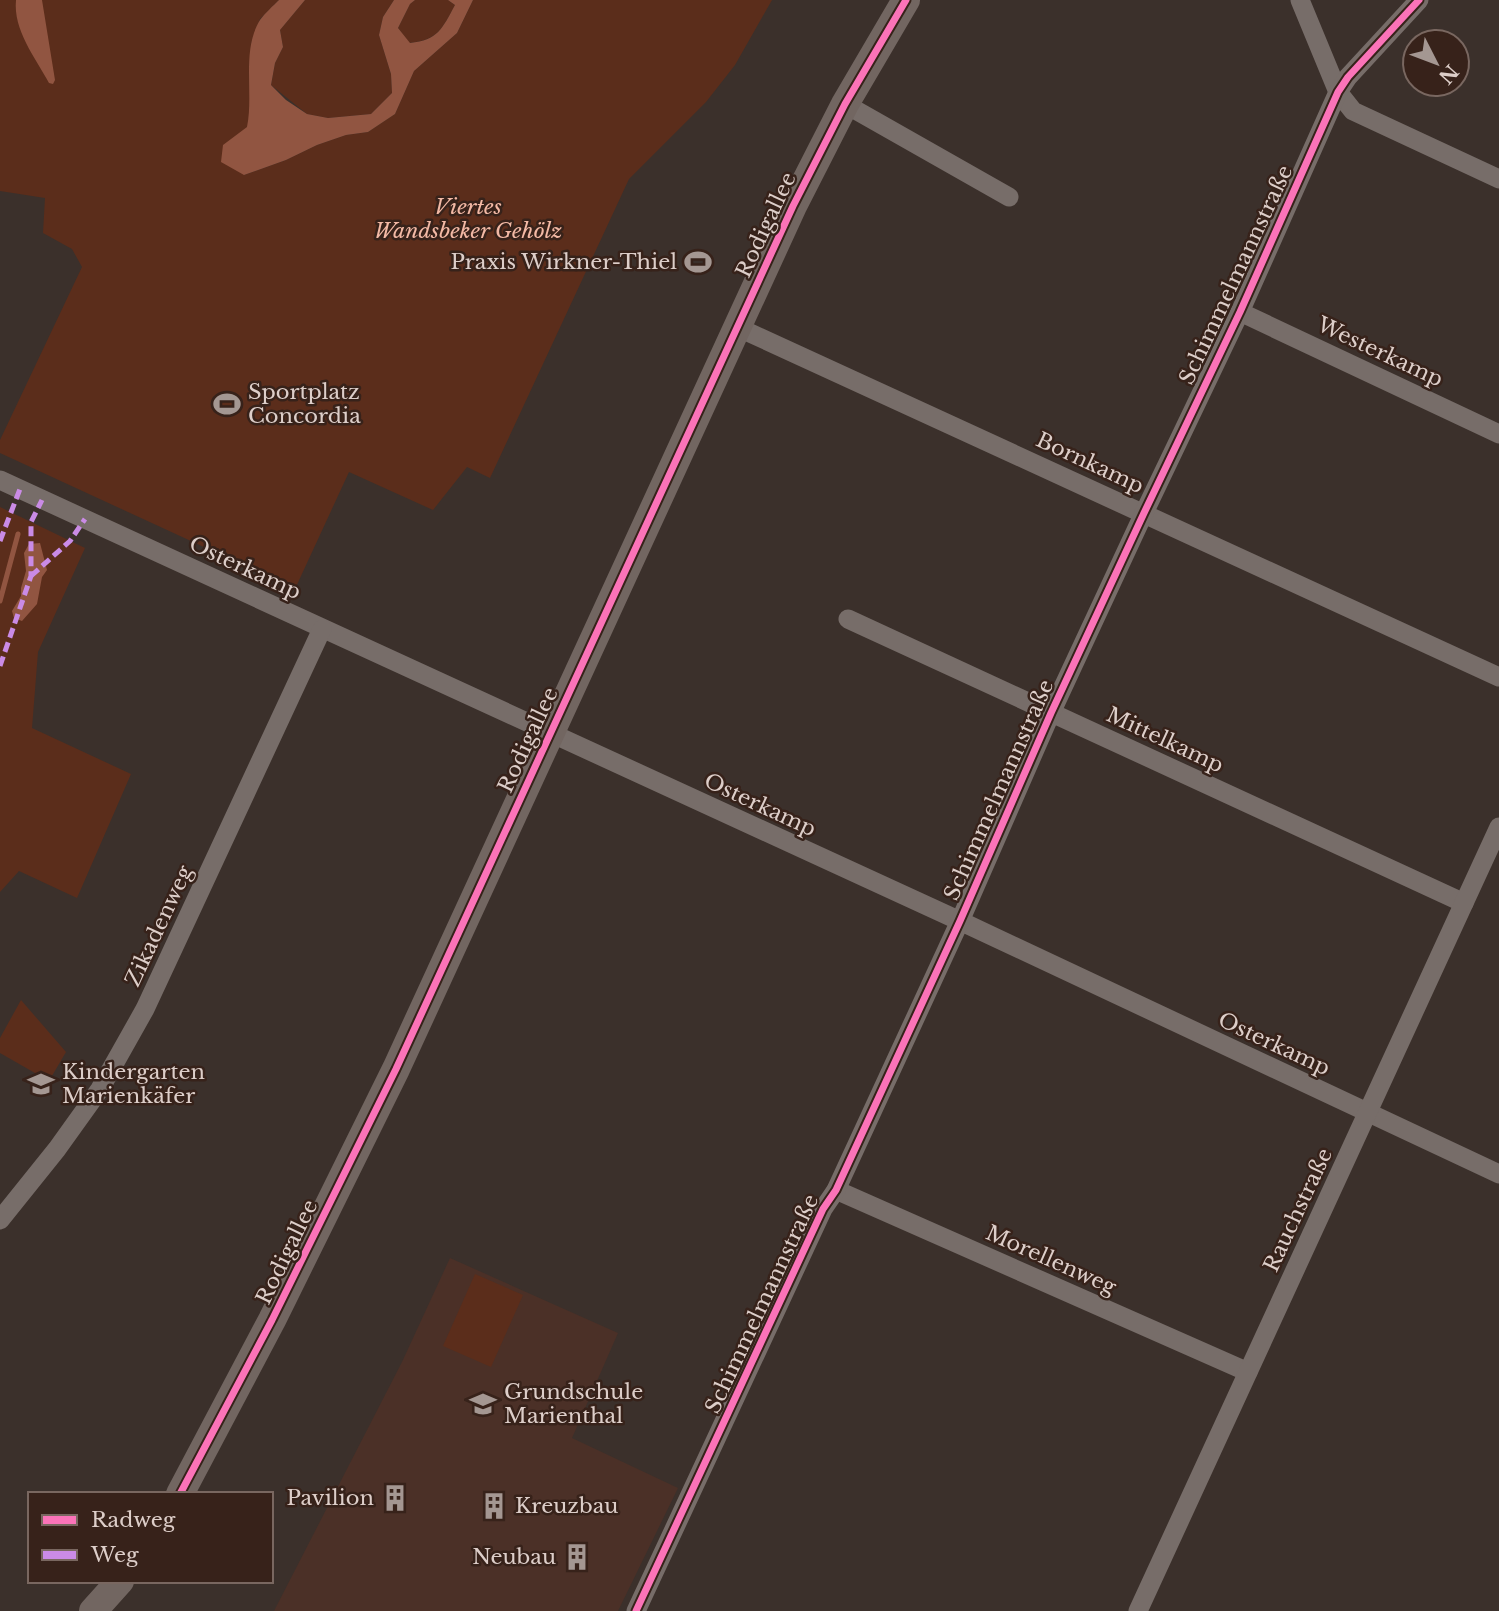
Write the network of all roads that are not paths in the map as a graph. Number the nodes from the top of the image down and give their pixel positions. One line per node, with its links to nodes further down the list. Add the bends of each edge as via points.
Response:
1 (906, 0): 5 (main road, Rodigallee)
2 (1300, 0): 4 (street)
3 (1419, 0): 4 (street, Schimmelmannstraße)
4 (1338, 92): 6 (street, via 1353,111); 8 (street, Schimmelmannstraße)
5 (845, 104): 7 (street); 9 (main road, Rodigallee)
6 (1499, 179)
7 (1009, 197)
8 (1240, 312): 10 (street, Westerkamp); 12 (street, Schimmelmannstraße)
9 (737, 327): 12 (street, Bornkamp); 17 (main road, Rodigallee)
10 (1499, 435)
11 (0, 480): 14 (street, Osterkamp)
12 (1144, 513): 15 (street, Bornkamp); 16 (street, Schimmelmannstraße)
13 (848, 619): 16 (street, Mittelkamp)
14 (322, 629): 17 (street, Osterkamp); 24 (street, Zikadenweg, via 145,1009 100,1089)
15 (1499, 677)
16 (1051, 713): 19 (street, Mittelkamp); 20 (street, Schimmelmannstraße)
17 (550, 734): 20 (street, Osterkamp); 26 (main road, Rodigallee, via 351,1162)
18 (1499, 827): 19 (street, Rauchstraße)
19 (1464, 903): 21 (street, Rauchstraße)
20 (960, 921): 21 (street, Osterkamp); 23 (street, Schimmelmannstraße)
21 (1367, 1114): 22 (street, Osterkamp); 25 (street, Rauchstraße)
22 (1499, 1174)
23 (836, 1189): 25 (street, Morellenweg); 31 (street, Schimmelmannstraße, via 822,1209)
24 (0, 1220)
25 (1248, 1372): 32 (street, Rauchstraße)
26 (181, 1492)
27 (118, 1583): 29 (main road)
28 (130, 1583): 30 (main road)
29 (93, 1611)
30 (118, 1611)
31 (636, 1611)
32 (1138, 1611)

